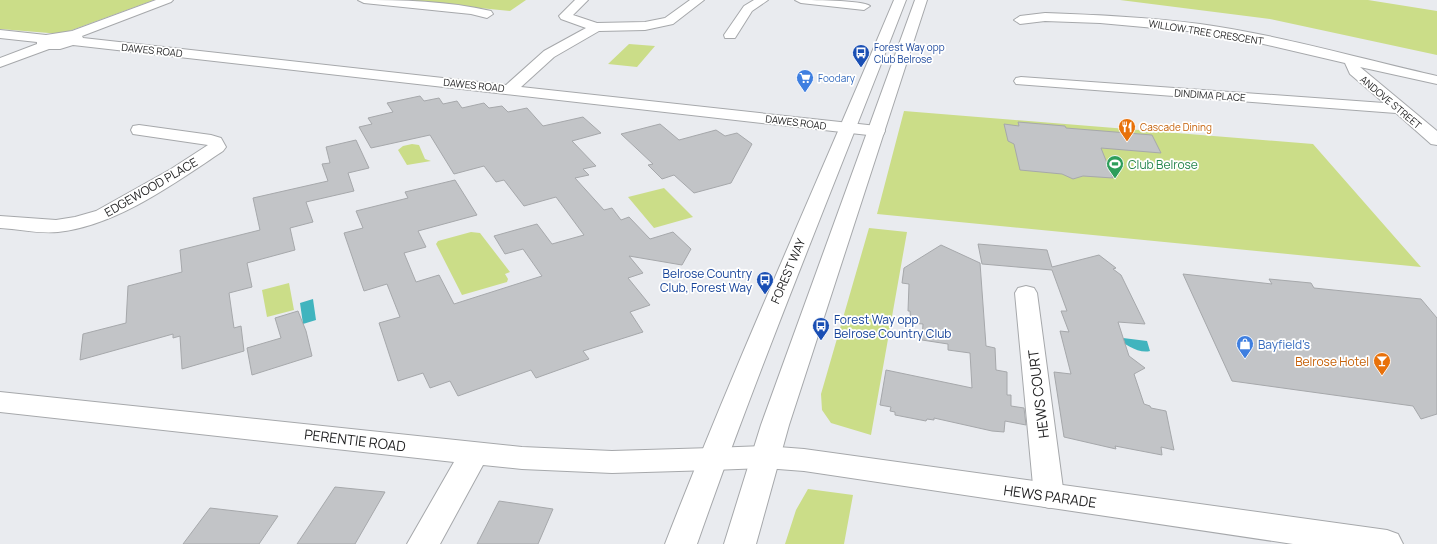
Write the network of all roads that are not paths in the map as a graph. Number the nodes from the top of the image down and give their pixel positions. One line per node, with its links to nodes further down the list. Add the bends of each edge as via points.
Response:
1 (167, 0): 15 (street)
2 (364, 0): 10 (street, via 471,10)
3 (582, 0): 12 (street, via 565,16)
4 (698, 0): 12 (street, via 677,17 664,22 645,26)
5 (762, 0): 14 (street, via 748,9)
6 (801, 0): 9 (street)
7 (900, 0): 23 (street, FOREST WAY)
8 (921, 0): 25 (street)
9 (864, 6)
10 (487, 14)
11 (1020, 20): 17 (street, WILLOW TREE CRESCENT, via 1045,17 1149,22 1246,36)
12 (596, 27): 21 (street, via 549,54)
13 (0, 34): 16 (street)
14 (730, 35)
15 (72, 38): 16 (street); 21 (street, DAWES ROAD)
16 (48, 42): 18 (street)
17 (1351, 60): 19 (street, WILLOW TREE CRESCENT); 22 (street, ANDOVE STREET, via 1355,71)
18 (0, 63)
19 (1437, 80)
20 (1021, 81): 22 (street, DINDIMA PLACE)
21 (510, 89): 23 (street, DAWES ROAD)
22 (1400, 109): 26 (street, ANDOVE STREET)
23 (848, 128): 25 (street, DAWES ROAD); 32 (street, FOREST WAY)
24 (139, 130): 27 (street, EDGEWOOD PLACE, via 205,139 215,142 217,146 103,215 56,226)
25 (877, 131): 31 (street)
26 (1437, 140)
27 (0, 222)
28 (1026, 293): 33 (street, HEWS COURT)
29 (0, 402): 30 (street, PERENTIE ROAD)
30 (474, 454): 32 (street, PERENTIE ROAD, via 560,461); 34 (street)
31 (765, 457): 32 (street, HEWS PARADE); 33 (street, HEWS PARADE, via 804,460); 36 (street)
32 (712, 459): 35 (street, FOREST WAY)
33 (1049, 496): 37 (street, HEWS PARADE)
34 (424, 544)
35 (681, 544)
36 (740, 544)
37 (1387, 544)

